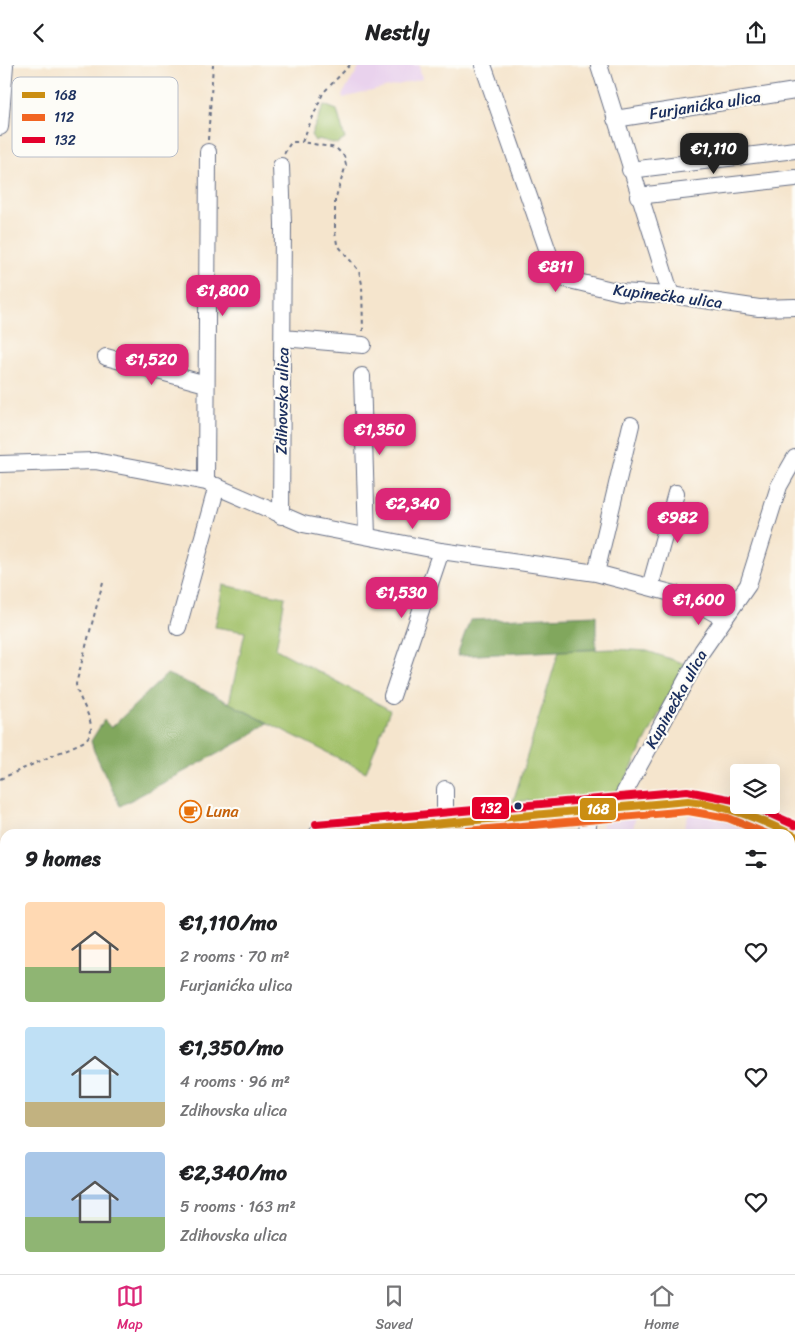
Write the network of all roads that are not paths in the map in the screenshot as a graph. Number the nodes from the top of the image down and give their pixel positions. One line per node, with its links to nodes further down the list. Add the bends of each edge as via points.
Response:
1 (5, 65): 6 (street)
2 (483, 65): 13 (street, Kupinečka ulica, via 557,277 620,292)
3 (599, 65): 5 (street)
4 (795, 91): 5 (street, Furjanićka ulica)
5 (615, 119): 10 (street)
6 (0, 127)
7 (795, 150): 10 (street)
8 (208, 152): 19 (street)
9 (281, 166): 15 (street, Zdihovska ulica)
10 (630, 170): 12 (street)
11 (795, 178): 12 (street)
12 (638, 196): 13 (street)
13 (671, 295): 14 (street, Kupinečka ulica, via 759,308)
14 (795, 307)
15 (283, 338): 16 (street); 25 (street, Zdihovska ulica)
16 (364, 345)
17 (106, 357): 19 (street)
18 (362, 376): 26 (street)
19 (206, 384): 23 (street)
20 (631, 425): 28 (street)
21 (795, 457): 30 (street, Kupinečka ulica, via 779,486 748,585)
22 (0, 464): 23 (street, via 95,461)
23 (211, 484): 25 (street); 31 (street)
24 (676, 493): 29 (street)
25 (281, 516): 26 (street, via 303,524)
26 (367, 536): 27 (street)
27 (441, 551): 28 (street); 32 (street)
28 (596, 573): 29 (street)
29 (650, 587): 30 (street, via 686,597)
30 (723, 618): 34 (street, Kupinečka ulica)
31 (178, 627)
32 (392, 697)
33 (445, 789): 36 (street)
34 (617, 806): 35 (street); 39 (street, via 688,801 720,804)
35 (592, 808): 36 (street); 38 (street)
36 (445, 821): 37 (street)
37 (366, 829)
38 (587, 829)
39 (780, 829)

